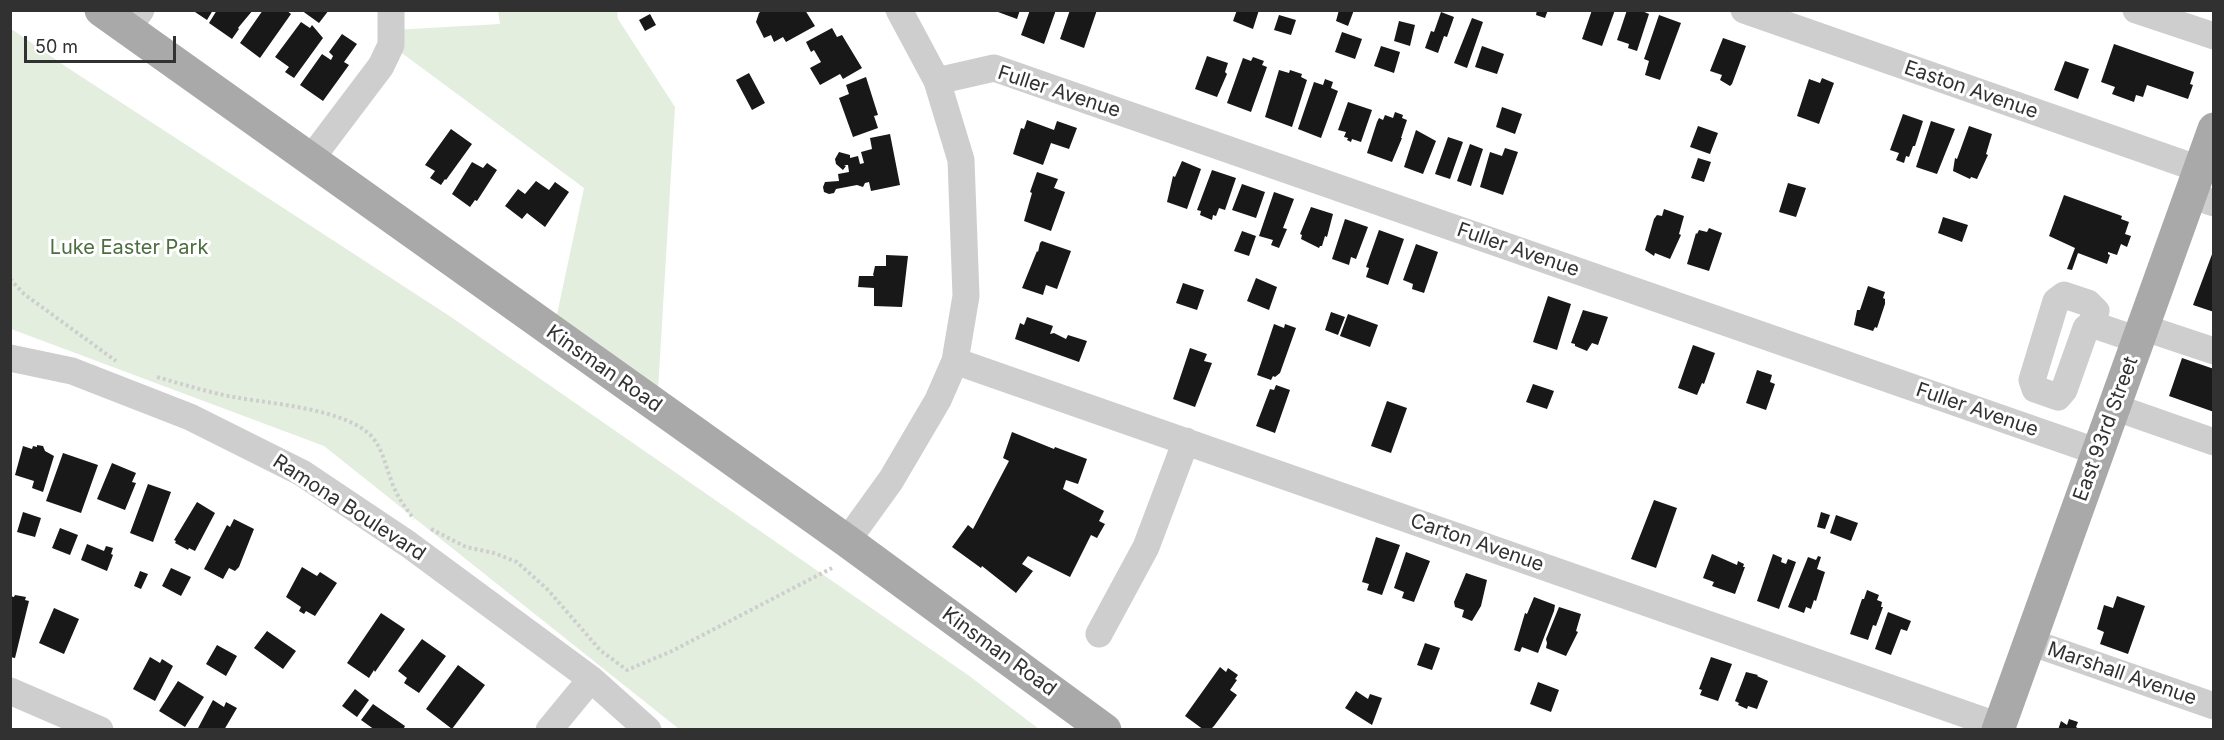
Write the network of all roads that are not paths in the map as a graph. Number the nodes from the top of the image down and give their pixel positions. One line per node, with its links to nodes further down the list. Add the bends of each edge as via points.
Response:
1 (101, 10): 6 (main road, Kinsman Road)
2 (391, 10): 10 (street, via 392,45 381,66)
3 (899, 10): 8 (street)
4 (1744, 10): 11 (street, Easton Avenue)
5 (2136, 10): 7 (street)
6 (134, 20): 10 (main road, Kinsman Road)
7 (2214, 36)
8 (937, 81): 16 (street, via 961,160 966,296); 19 (street, Fuller Avenue, via 994,68)
9 (2214, 129): 11 (main road, East 93rd Street)
10 (310, 160): 23 (main road, Kinsman Road)
11 (2201, 189): 13 (main road, East 93rd Street)
12 (2091, 324): 13 (street); 17 (street); 17 (street, via 2096,311 2088,303 2064,295 2056,301 2032,380 2035,389)
13 (2140, 334): 14 (street); 18 (main road, East 93rd Street)
14 (2214, 351)
15 (10, 358): 26 (street, Ramona Boulevard, via 72,371 190,417 302,473 408,544)
16 (955, 361): 20 (street, Carton Avenue); 23 (street, via 915,441)
17 (2058, 397): 19 (street)
18 (2114, 406): 21 (street); 22 (main road, East 93rd Street)
19 (2046, 434): 22 (street, Fuller Avenue)
20 (1186, 441): 24 (street, via 1146,547); 30 (street, Carton Avenue)
21 (2214, 442)
22 (2098, 452): 25 (main road, East 93rd Street)
23 (839, 555): 34 (main road, Kinsman Road)
24 (1099, 634)
25 (2030, 642): 28 (street, Marshall Avenue); 30 (main road, East 93rd Street)
26 (591, 679): 32 (street); 33 (street, Ramona Boulevard)
27 (10, 691): 29 (street)
28 (2214, 706)
29 (58, 721): 31 (street)
30 (1999, 728)
31 (100, 729)
32 (549, 729)
33 (648, 729)
34 (1105, 729)

